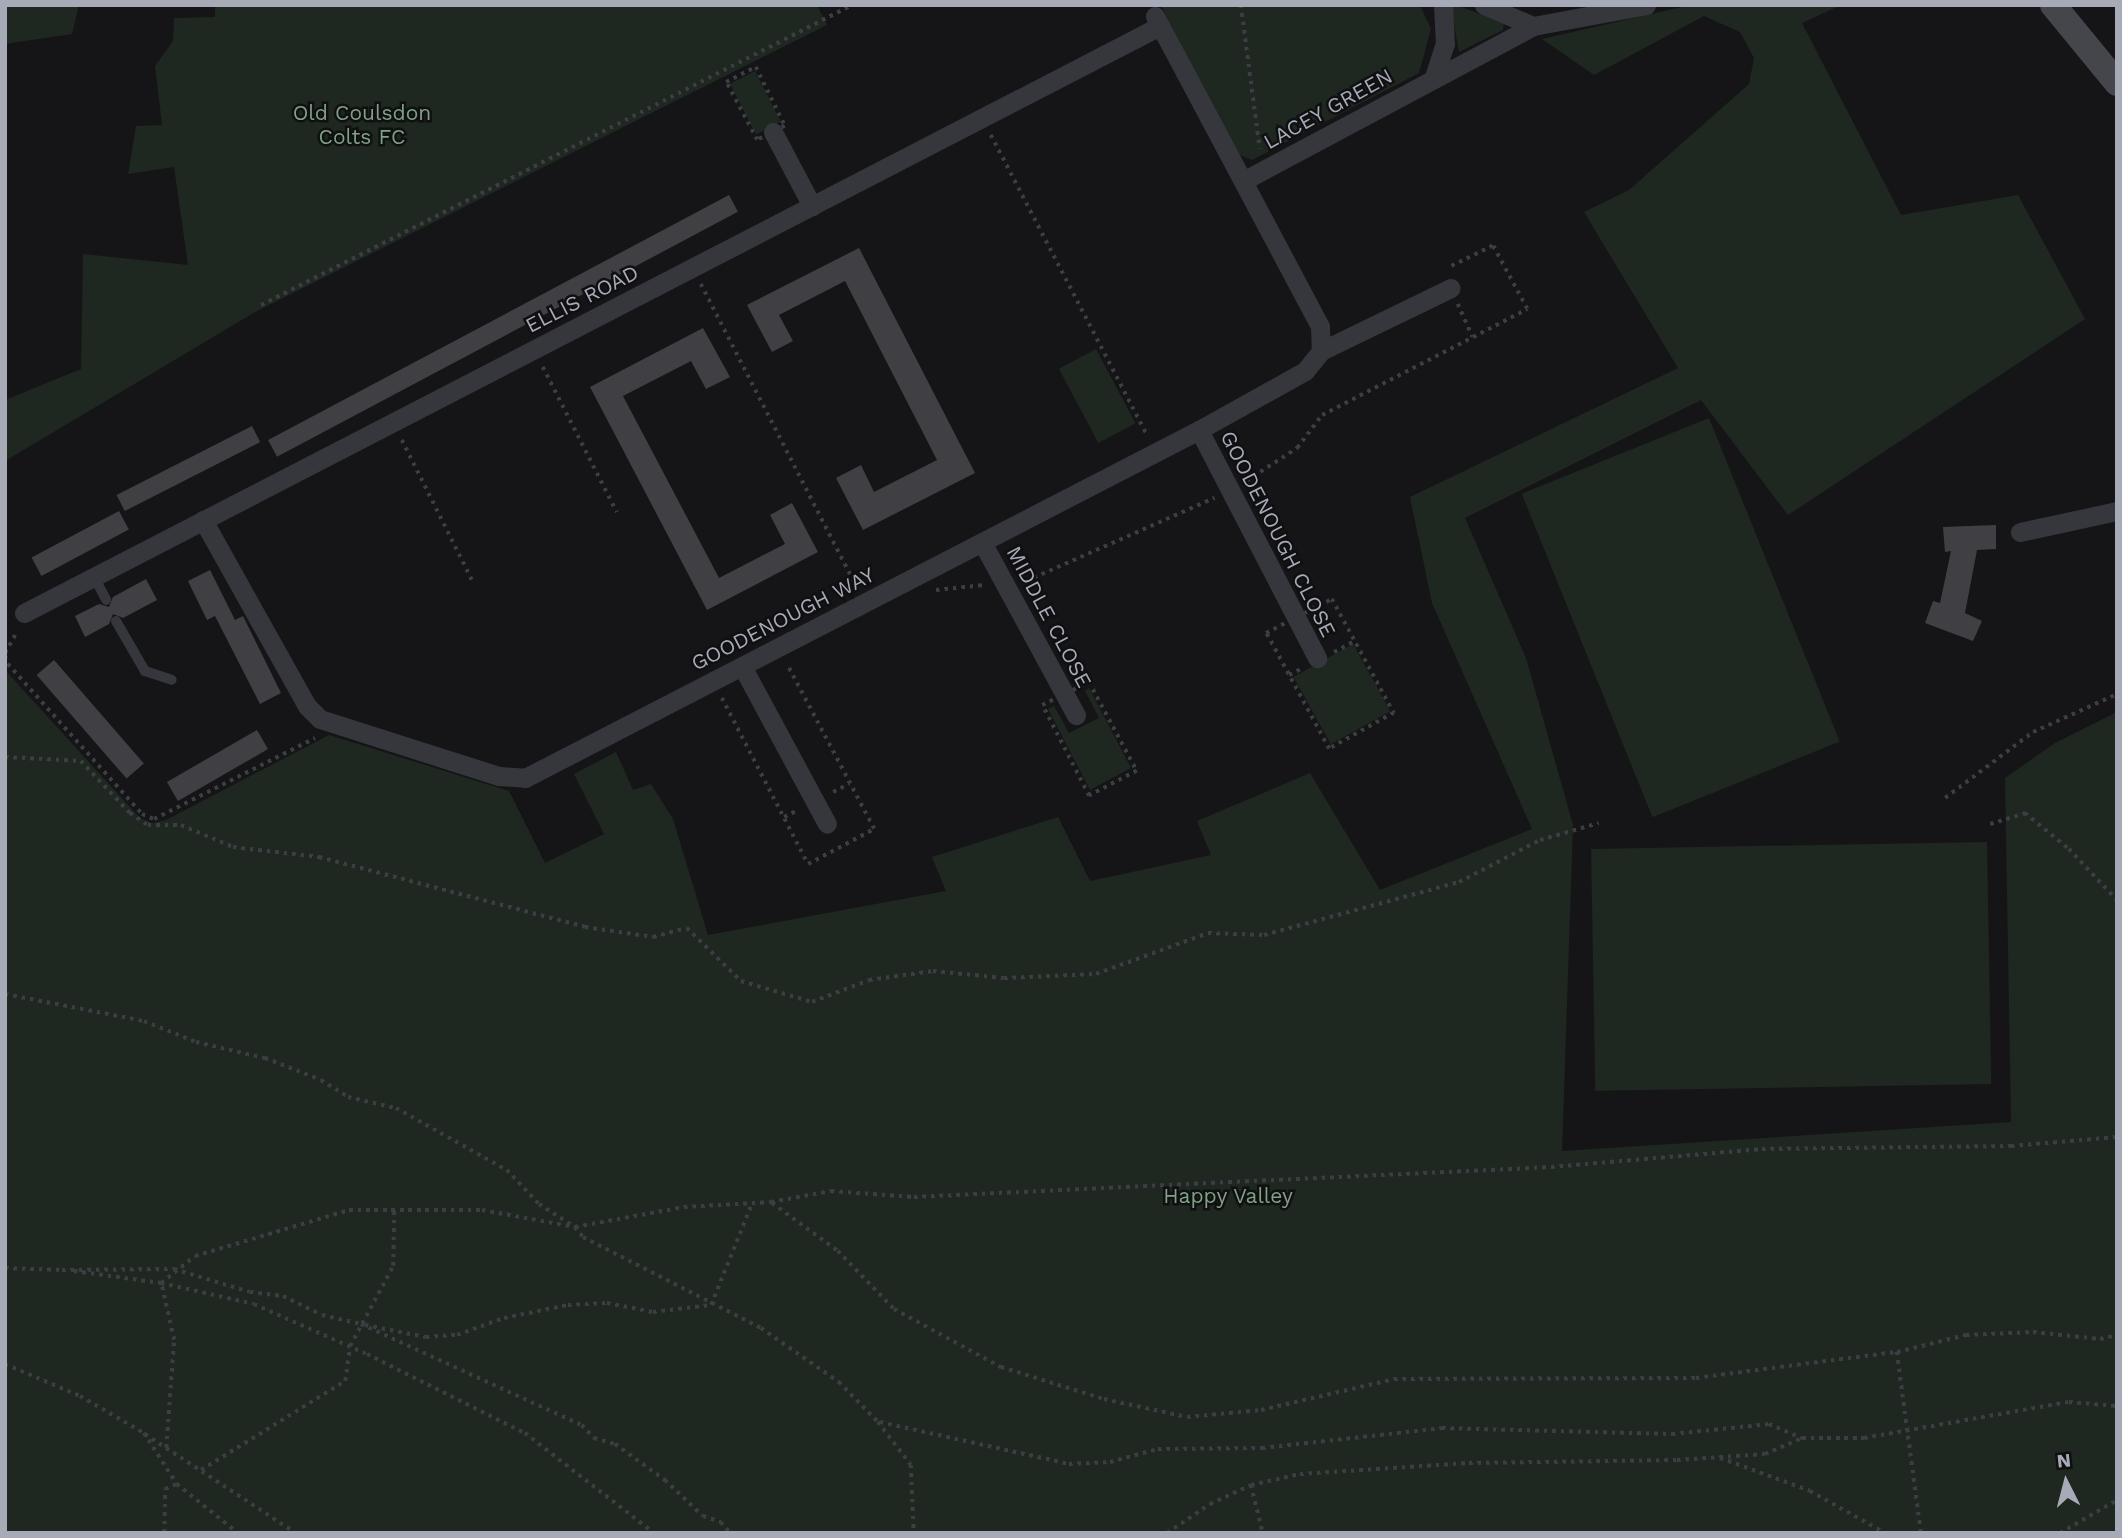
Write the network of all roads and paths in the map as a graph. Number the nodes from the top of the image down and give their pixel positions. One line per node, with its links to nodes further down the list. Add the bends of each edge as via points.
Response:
1 (852, 5): 9 (path)
2 (1241, 5): 15 (path)
3 (1443, 5): 11 (street, via 1445,44)
4 (1484, 5): 8 (street)
5 (1646, 5): 8 (street, LACEY GREEN)
6 (2053, 5): 12 (main road)
7 (1155, 16): 13 (street, ELLIS ROAD); 16 (street)
8 (1533, 26): 11 (street, LACEY GREEN)
9 (737, 66): 10 (path); 20 (path)
10 (741, 74): 14 (path, via 756,67); 14 (path, via 726,82 757,140)
11 (1434, 77): 15 (street, LACEY GREEN)
12 (2117, 83)
13 (982, 118): 17 (street, ELLIS ROAD); 25 (path)
14 (779, 129): 17 (street)
15 (1263, 171): 16 (street, LACEY GREEN)
16 (1242, 181): 22 (street, via 1320,326)
17 (812, 206): 18 (street, ELLIS ROAD)
18 (692, 268): 21 (street, ELLIS ROAD); 34 (path)
19 (1451, 288): 22 (street, GOODENOUGH WAY)
20 (261, 305)
21 (535, 349): 23 (street, ELLIS ROAD); 26 (path)
22 (1321, 351): 24 (street, GOODENOUGH WAY, via 1305,371)
23 (393, 422): 28 (street, ELLIS ROAD); 32 (path)
24 (1199, 430): 25 (street, GOODENOUGH WAY); 38 (street, GOODENOUGH CLOSE)
25 (1156, 452): 30 (street, GOODENOUGH WAY)
26 (617, 512)
27 (2117, 512): 29 (street)
28 (203, 520): 31 (street, ELLIS ROAD); 44 (street, GOODENOUGH WAY, via 307,706 320,719)
29 (2020, 532)
30 (982, 541): 34 (street, GOODENOUGH WAY); 41 (street, MIDDLE CLOSE)
31 (94, 577): 33 (lane); 35 (street, ELLIS ROAD)
32 (473, 582)
33 (106, 600)
34 (865, 602): 39 (street, GOODENOUGH WAY)
35 (24, 613): 37 (path)
36 (116, 621): 40 (lane, via 145,671)
37 (5, 654): 44 (path, via 142,814 153,819)
38 (1317, 658)
39 (742, 666): 44 (street, GOODENOUGH WAY, via 525,778 499,776); 48 (street)
40 (172, 680)
41 (1065, 693): 41 (path, via 1088,682 1137,771 1089,796 1042,705); 43 (street, MIDDLE CLOSE)
42 (2117, 694): 46 (path, via 2033,732)
43 (1076, 715)
44 (339, 726)
45 (5, 757): 47 (path, via 81,761 130,813 148,825 181,825 233,847 319,857 585,927 653,937 687,928 741,981 811,1002 869,980 933,971 1004,978 1096,974 1208,933 1264,935 1460,882 1539,840)
46 (1945, 797)
47 (1599, 823)
48 (827, 824)
49 (1990, 824): 50 (path, via 2025,813 2069,849)
50 (2117, 900)
51 (5, 994): 56 (path, via 144,1021 196,1042 265,1058 321,1080 348,1097 396,1108 507,1170 539,1204)
52 (2117, 1137): 53 (path, via 2011,1146 1762,1149 1551,1167 980,1195 915,1197 831,1191)
53 (771, 1202): 54 (path); 65 (path, via 838,1251 894,1309 1001,1367 1104,1399 1187,1417 1261,1410 1394,1379 1696,1378)
54 (752, 1203): 56 (path, via 684,1207); 61 (path)
55 (394, 1210): 56 (path, via 482,1210); 58 (path, via 349,1210 240,1240); 62 (path, via 393,1266)
56 (575, 1227): 61 (path, via 583,1237)
57 (5, 1268): 59 (path)
58 (174, 1269): 59 (path); 60 (path); 62 (path, via 250,1292 283,1296 322,1315)
59 (62, 1270): 60 (path)
60 (161, 1283): 64 (path, via 254,1304); 72 (path, via 174,1340)
61 (711, 1305): 62 (path, via 653,1312 607,1303 568,1305 503,1318 457,1335 426,1337); 68 (path, via 803,1354)
62 (361, 1324): 64 (path); 82 (path, via 582,1425 594,1438 615,1444 665,1480 703,1516 721,1522)
63 (2117, 1335): 65 (path, via 2100,1339 2033,1332 1966,1335)
64 (350, 1346): 74 (path, via 345,1381); 81 (path, via 525,1433 620,1502)
65 (1897, 1352): 69 (path)
66 (5, 1364): 70 (path, via 80,1396)
67 (2117, 1406): 69 (path, via 2070,1402)
68 (878, 1422): 71 (path, via 1069,1464 1110,1462 1158,1449 1262,1448 1442,1428 1672,1434 1769,1424); 83 (path, via 911,1465)
69 (1909, 1431): 71 (path, via 1864,1438); 87 (path)
70 (144, 1433): 72 (path); 75 (path)
71 (1802, 1438): 73 (path, via 1765,1454)
72 (166, 1448): 74 (path)
73 (1718, 1457): 76 (path, via 1339,1470); 86 (path, via 1810,1491)
74 (201, 1470): 80 (path)
75 (177, 1484): 78 (path, via 165,1489); 79 (path)
76 (1251, 1485): 84 (path, via 1210,1504); 85 (path)
77 (2117, 1500): 88 (path)
78 (164, 1533)
79 (237, 1533)
80 (296, 1533)
81 (654, 1533)
82 (730, 1533)
83 (914, 1533)
84 (1167, 1533)
85 (1263, 1533)
86 (1885, 1533)
87 (1921, 1533)
88 (2060, 1533)

